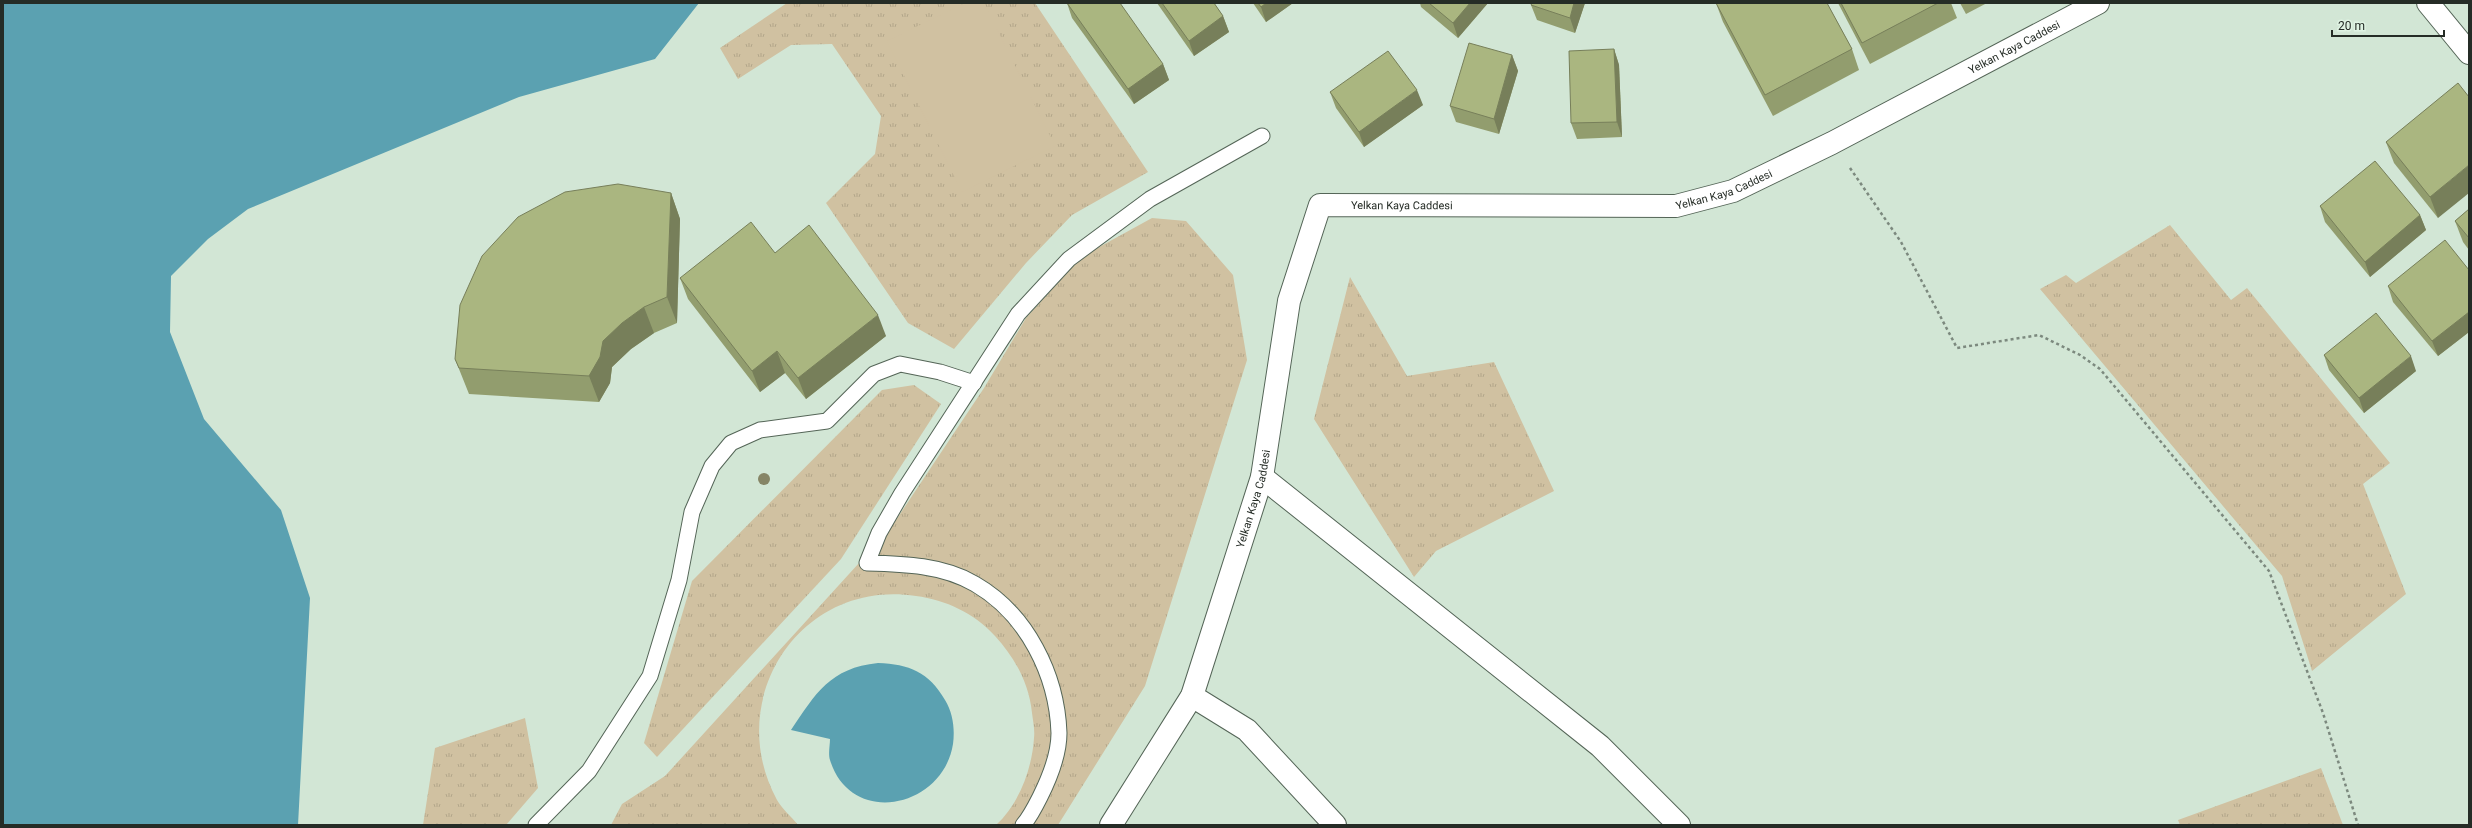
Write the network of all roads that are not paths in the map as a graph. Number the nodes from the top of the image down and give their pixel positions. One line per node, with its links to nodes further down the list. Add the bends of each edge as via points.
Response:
1 (2098, 3): 6 (street, Yelkan Kaya Caddesi, via 1832,143 1733,191 1676,206 1320,205 1289,301)
2 (2428, 3): 3 (street)
3 (2469, 53)
4 (1262, 136): 5 (lane, via 1150,199 1069,259 1018,314)
5 (974, 383): 8 (lane, via 940,372 900,364 874,374 827,421 760,430 731,443 712,466 692,512 679,580 650,676 589,771); 9 (lane, via 902,494 879,534 867,563 938,569 975,584 1013,613 1031,640 1051,683 1059,734 1050,777 1029,819)
6 (1262, 477): 7 (street, Yelkan Kaya Caddesi); 12 (street, via 1600,746)
7 (1192, 696): 10 (street, Yelkan Kaya Caddesi); 11 (street, via 1248,730)
8 (536, 825)
9 (1023, 825)
10 (1111, 825)
11 (1335, 825)
12 (1679, 825)

